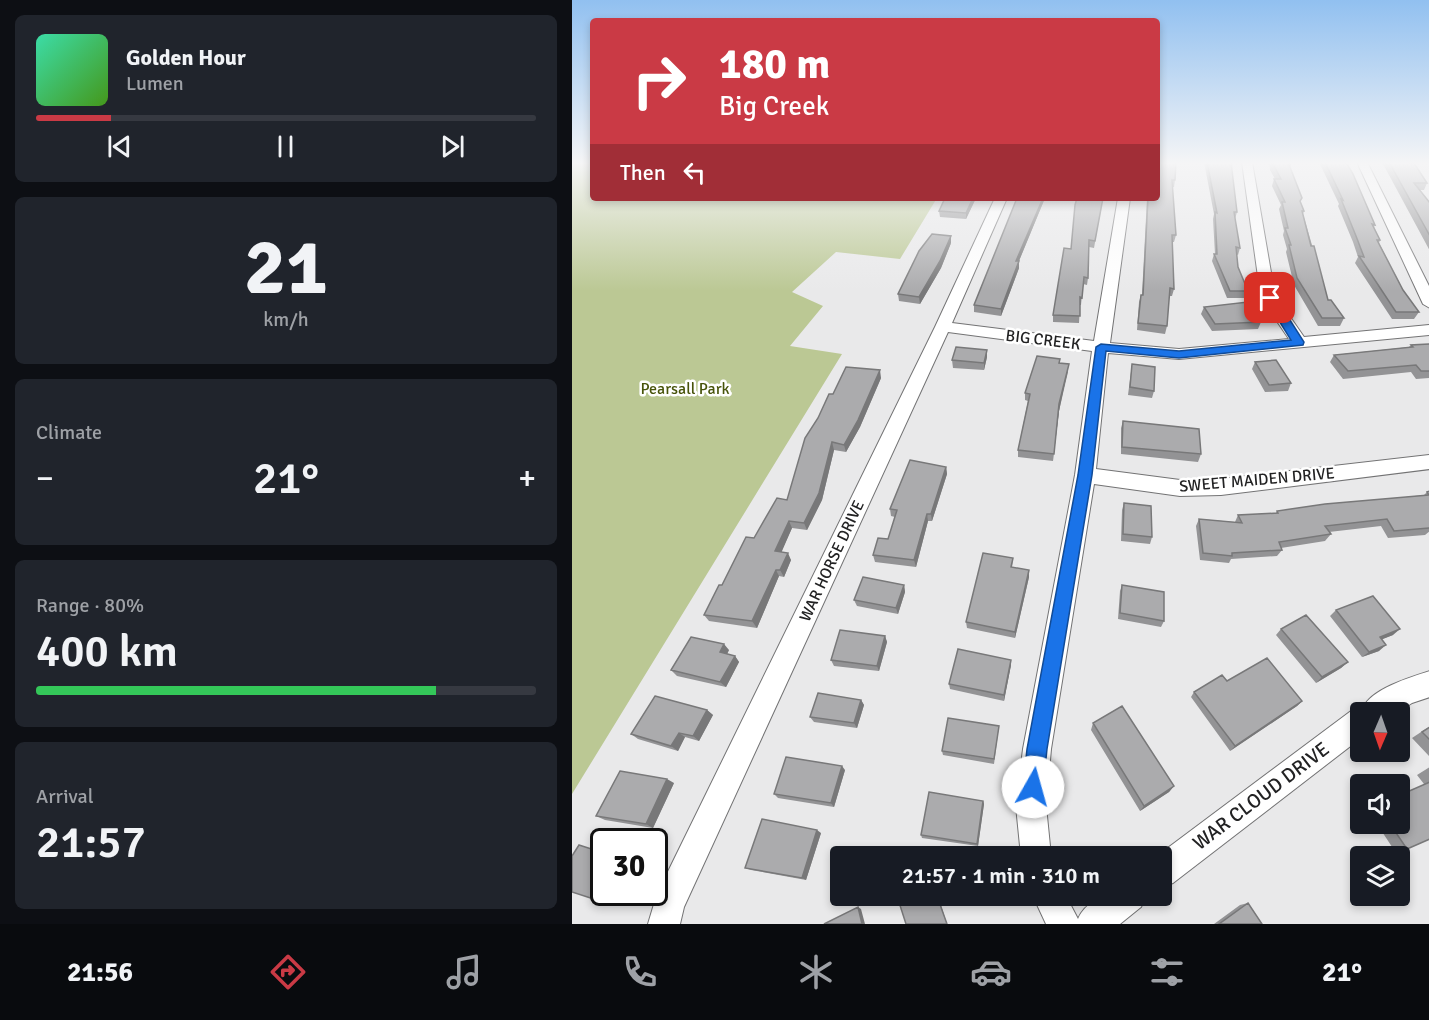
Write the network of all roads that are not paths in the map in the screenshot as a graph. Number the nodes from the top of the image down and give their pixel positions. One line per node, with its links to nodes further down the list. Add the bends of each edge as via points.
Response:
1 (998, 205): 6 (street, WAR HORSE DRIVE)
2 (1123, 205): 9 (street)
3 (1254, 205): 8 (street, via 1266,285 1278,312)
4 (1383, 205): 5 (street)
5 (1430, 304)
6 (943, 327): 9 (street, BIG CREEK); 19 (street, WAR HORSE DRIVE, via 668,905)
7 (1430, 330): 8 (street, BIG CREEK)
8 (1299, 342): 9 (street, BIG CREEK, via 1179,354)
9 (1101, 347): 11 (street)
10 (1430, 462): 11 (street, SWEET MAIDEN DRIVE, via 1180,489)
11 (1085, 475): 15 (street, via 1037,749 1031,806)
12 (1430, 684): 13 (street)
13 (1390, 702)
14 (1350, 730): 16 (street, WAR CLOUD DRIVE)
15 (1035, 846)
16 (1172, 864)
17 (1054, 906): 20 (street)
18 (1117, 906): 21 (street)
19 (664, 924)
20 (1064, 924)
21 (1093, 924)

